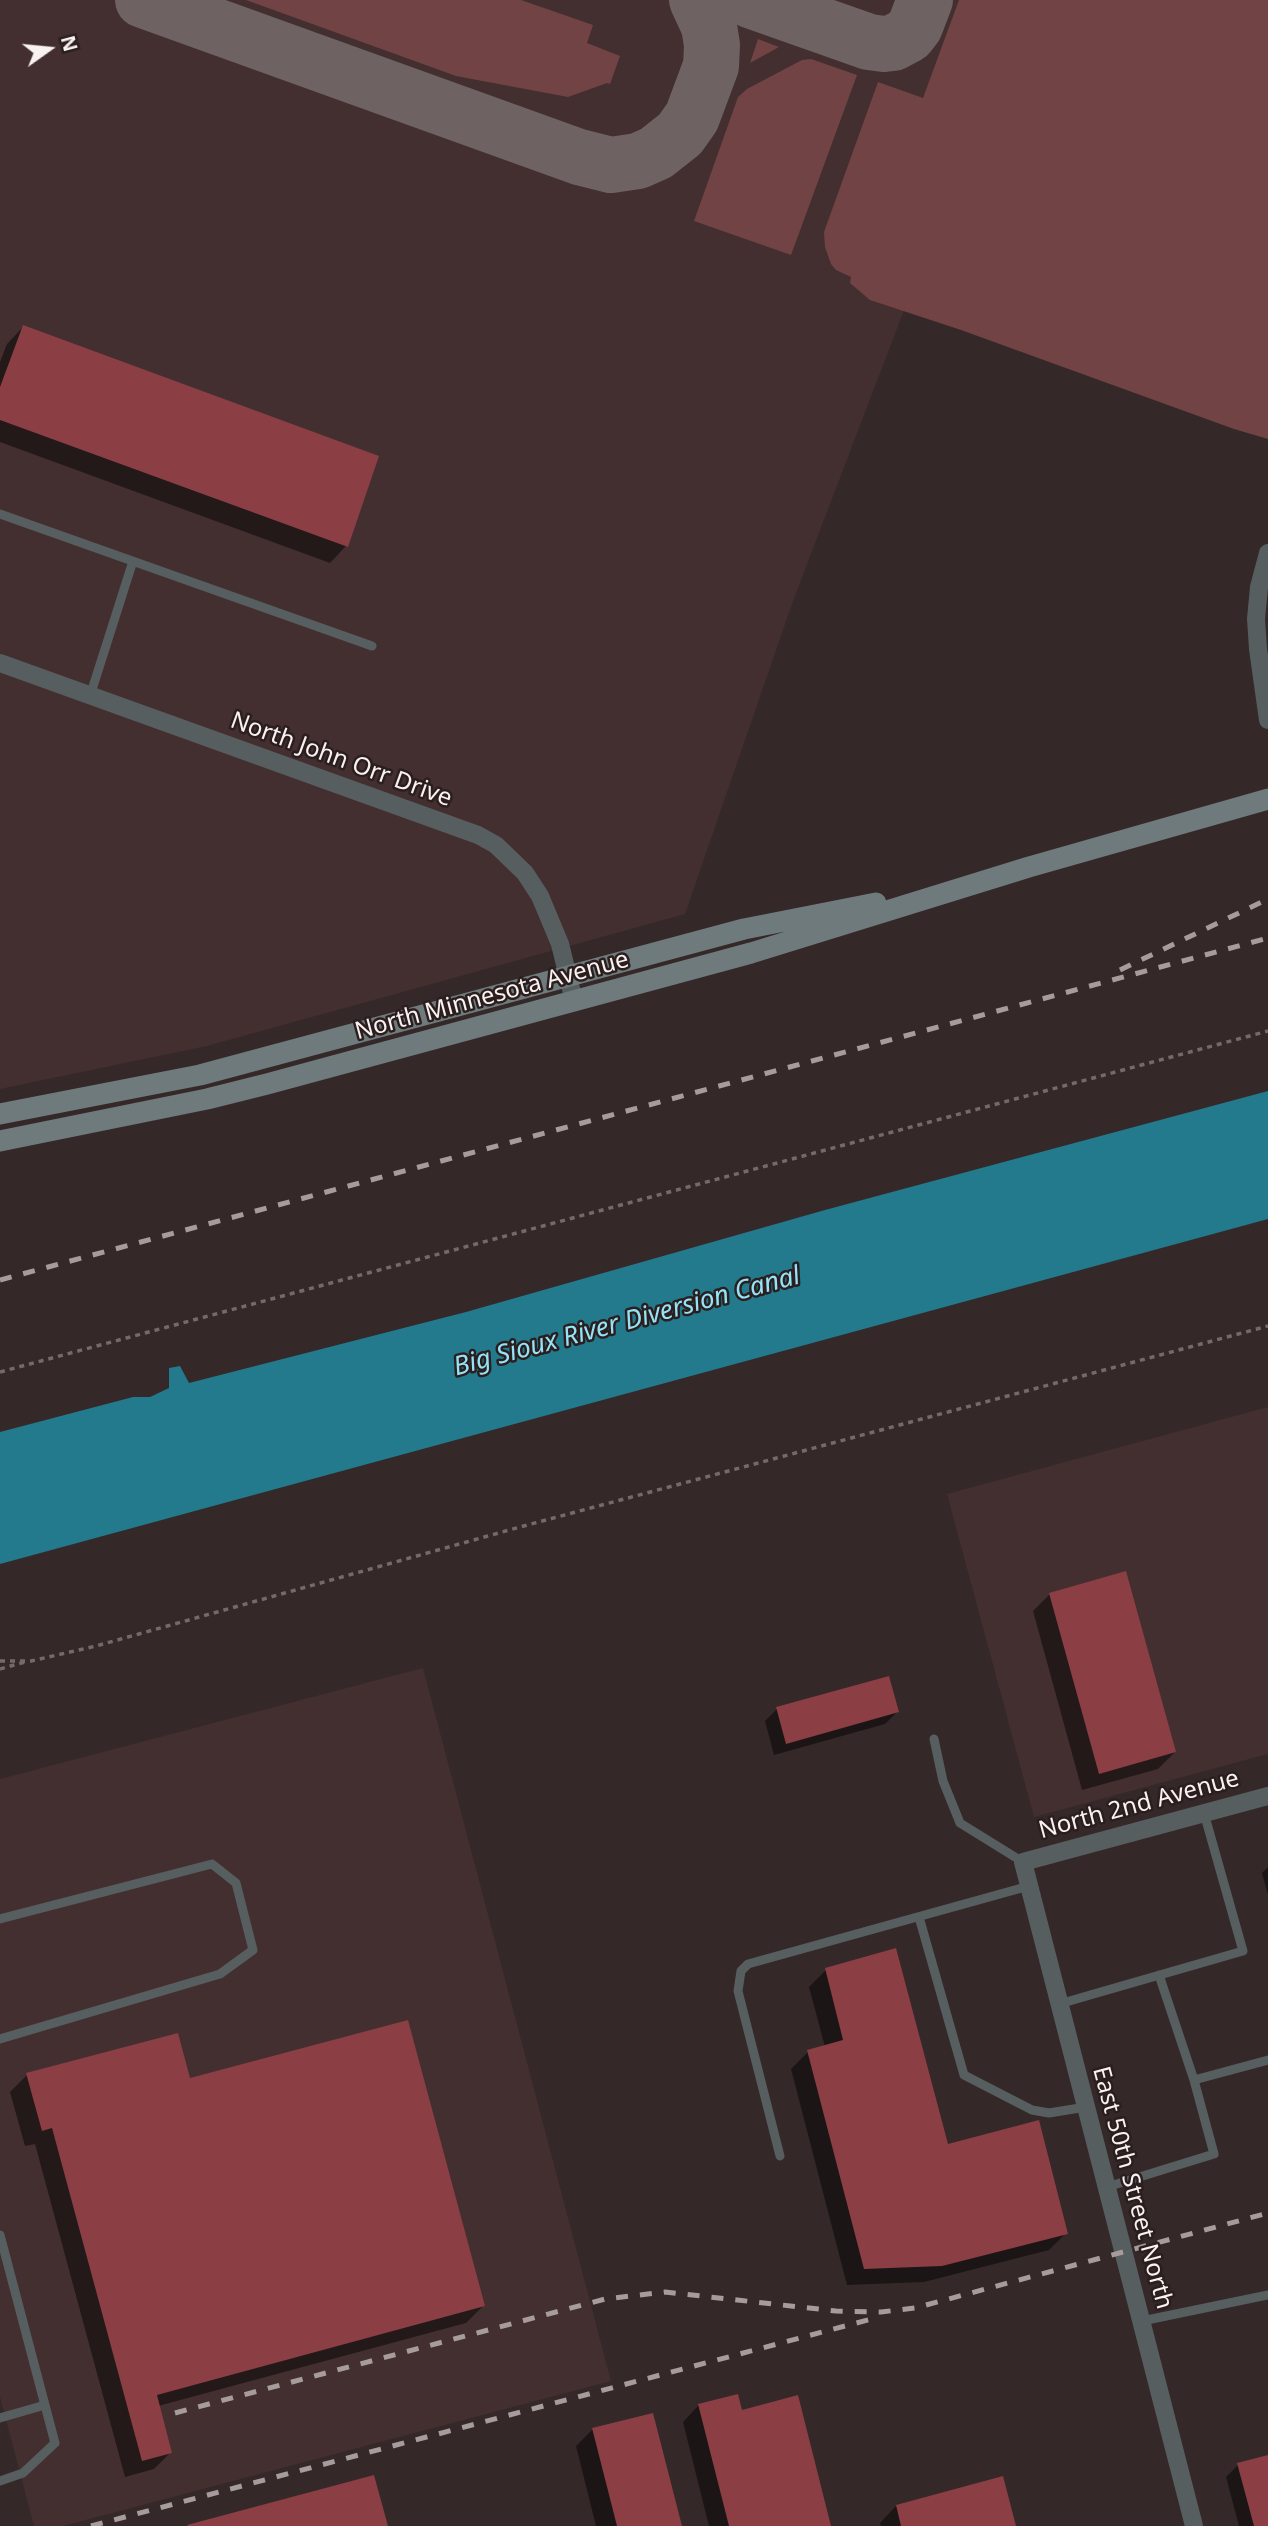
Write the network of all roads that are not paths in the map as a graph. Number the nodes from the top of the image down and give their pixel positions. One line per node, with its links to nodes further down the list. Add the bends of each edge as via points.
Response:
1 (0, 514): 3 (lane)
2 (1268, 553): 7 (street, via 1256,619)
3 (133, 561): 4 (lane); 6 (lane)
4 (372, 646)
5 (0, 663): 6 (street, North John Orr Drive)
6 (90, 695): 10 (street, North John Orr Drive, via 496,845 525,873 540,896)
7 (1268, 720)
8 (1268, 799): 9 (main road, North Minnesota Avenue)
9 (991, 880): 10 (main road, North Minnesota Avenue, via 744,929); 11 (main road, North Minnesota Avenue)
10 (568, 977): 11 (street, North John Orr Drive); 12 (main road, North Minnesota Avenue, via 200,1075)
11 (574, 1001): 13 (main road, North Minnesota Avenue, via 207,1099)
12 (0, 1114)
13 (0, 1141)
14 (934, 1738): 17 (lane, via 943,1781 960,1823)
15 (1268, 1796): 16 (street, North 2nd Avenue)
16 (1205, 1813): 17 (street, North 2nd Avenue); 21 (lane, via 1243,1951)
17 (1023, 1862): 18 (street, East 50th Street North)
18 (1029, 1886): 19 (lane); 22 (street, East 50th Street North)
19 (919, 1917): 26 (lane, via 964,2075 1032,2110 1049,2113); 27 (lane, via 748,1964 741,1971 738,1991)
20 (0, 1919): 23 (lane, via 212,1864 236,1883 253,1950 220,1974)
21 (1159, 1975): 22 (lane); 25 (lane)
22 (1059, 2004): 26 (street, East 50th Street North)
23 (0, 2039)
24 (1268, 2060): 25 (lane)
25 (1194, 2080): 28 (lane, via 1214,2154)
26 (1086, 2107): 28 (street, East 50th Street North)
27 (780, 2156)
28 (1107, 2187): 31 (street, East 50th Street North)
29 (0, 2235): 32 (lane)
30 (1268, 2295): 31 (lane)
31 (1142, 2321): 35 (street, East 50th Street North)
32 (45, 2405): 33 (lane); 34 (lane, via 55,2443 23,2473)
33 (0, 2418)
34 (0, 2480)
35 (1194, 2526)

